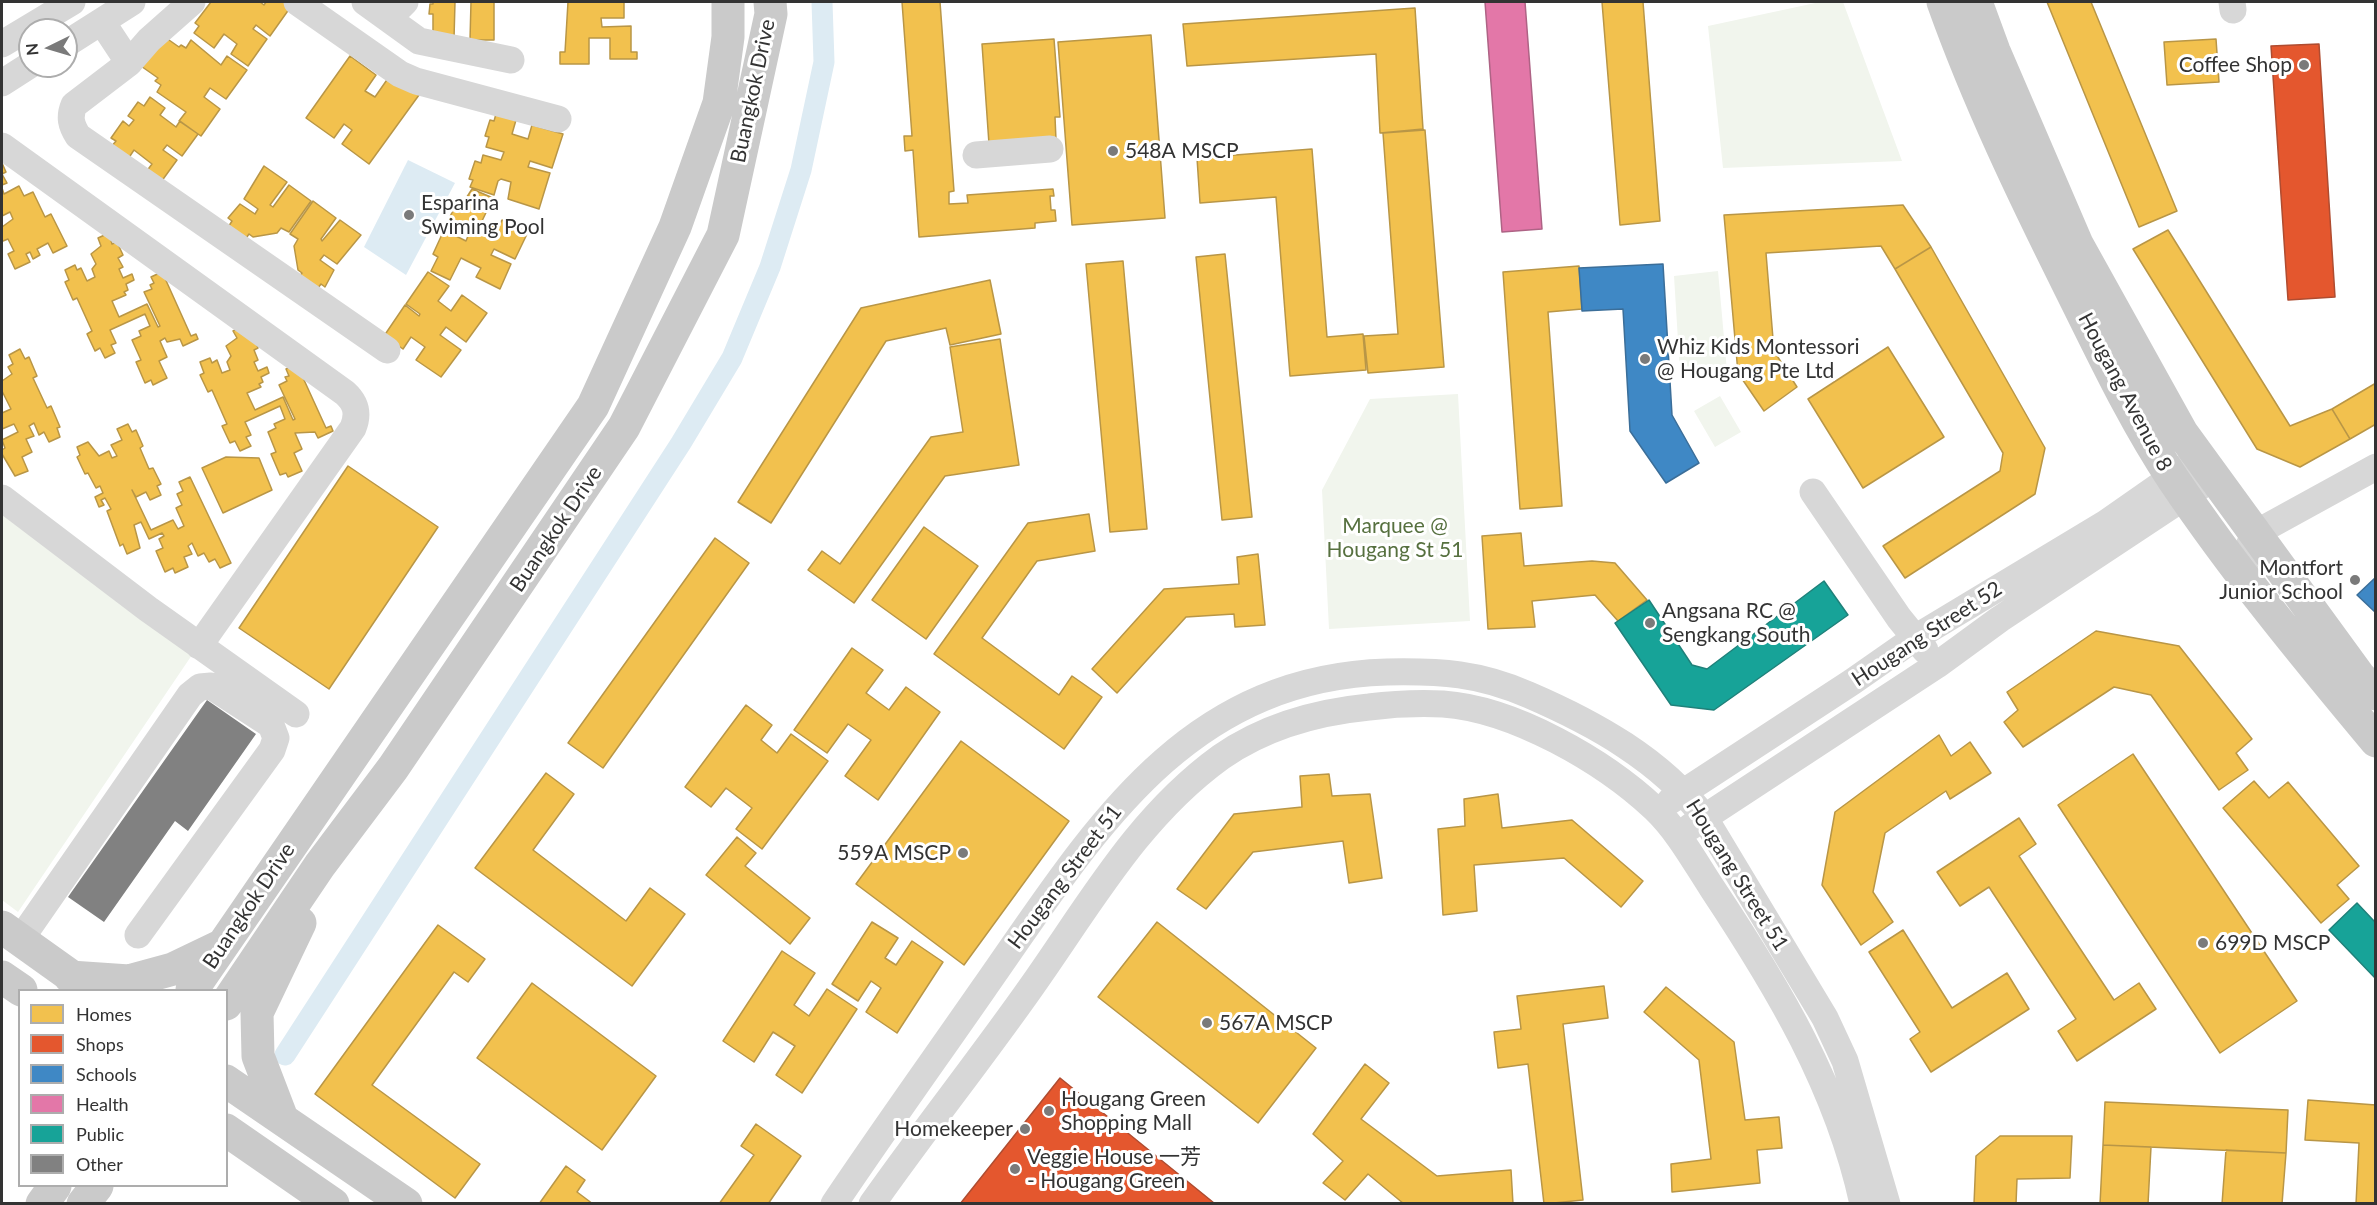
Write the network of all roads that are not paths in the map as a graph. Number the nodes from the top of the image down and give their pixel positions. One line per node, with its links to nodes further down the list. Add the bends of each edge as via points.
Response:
1 (72, 2): 14 (street)
2 (192, 2): 13 (street)
3 (297, 2): 19 (street, via 400,74)
4 (405, 2): 9 (street, via 386,12)
5 (728, 2): 44 (main road, Buangkok Drive, via 728,38 719,103 675,227 593,406)
6 (770, 2): 41 (main road, Buangkok Drive, via 771,14 723,235 624,427 393,768)
7 (1943, 2): 26 (main road, Hougang Avenue 8, via 1971,78 2040,227 2102,352)
8 (1976, 2): 25 (main road, Hougang Avenue 8, via 2077,244)
9 (368, 3): 15 (street, via 419,41)
10 (129, 5): 11 (street); 13 (street)
11 (102, 22): 12 (street); 16 (street)
12 (78, 37)
13 (149, 40): 16 (street)
14 (2, 45)
15 (511, 60)
16 (129, 63): 23 (street, via 74,105 72,126 78,136)
17 (18, 73): 18 (street)
18 (2, 83)
19 (558, 119)
20 (2, 146): 32 (street, via 345,393 357,409 353,428)
21 (1050, 149): 22 (street)
22 (976, 155)
23 (387, 350)
24 (2376, 467): 29 (street)
25 (2206, 469): 26 (street, Hougang Street 52); 29 (main road, Hougang Avenue 8)
26 (2178, 487): 30 (main road, Hougang Avenue 8); 31 (street, Hougang Street 52, via 2106,523); 33 (street, Hougang Street 52)
27 (1813, 492): 31 (street)
28 (2, 498): 32 (street)
29 (2254, 534): 30 (street, via 2243,560); 34 (main road, Hougang Avenue 8)
30 (2247, 581): 36 (main road, Hougang Avenue 8)
31 (1915, 638): 33 (street); 37 (street, Hougang Street 52)
32 (199, 646): 35 (street)
33 (1937, 665): 39 (street, Hougang Street 52)
34 (2376, 694)
35 (296, 714)
36 (2376, 741)
37 (1685, 792): 38 (street, Hougang Street 52); 39 (street, Hougang Street 51); 59 (street, Hougang Street 51, via 1581,718 1498,681 1463,674 1358,673 1306,681 1267,694 1178,747 1113,809)
38 (1657, 811): 40 (street, Hougang Street 51); 60 (street, Hougang Street 51, via 1559,742 1502,717 1446,704 1344,709 1270,731 1225,754 1188,783 1141,830 1031,988)
39 (1704, 817): 40 (street, Hougang Street 52); 62 (street, Hougang Street 51, via 1825,1018 1845,1061)
40 (1677, 836): 61 (street, Hougang Street 51, via 1793,1018 1836,1108)
41 (320, 865): 49 (main road, Buangkok Drive); 51 (main road, via 308,906 257,1013 258,1056)
42 (11, 933): 43 (street, via 190,695 200,687 211,686 271,725 276,738 272,750); 46 (main road)
43 (138, 935)
44 (221, 946): 46 (main road, via 173,969 129,981); 48 (main road, Buangkok Drive)
45 (2, 977): 47 (main road)
46 (80, 984)
47 (20, 989)
48 (193, 989)
49 (228, 1001)
50 (228, 1082): 51 (main road)
51 (281, 1116): 58 (main road)
52 (228, 1131): 57 (main road)
53 (54, 1187): 55 (main road)
54 (96, 1187): 56 (main road)
55 (42, 1203)
56 (84, 1203)
57 (333, 1203)
58 (406, 1203)
59 (834, 1203)
60 (872, 1203)
61 (1863, 1203)
62 (1887, 1203)

